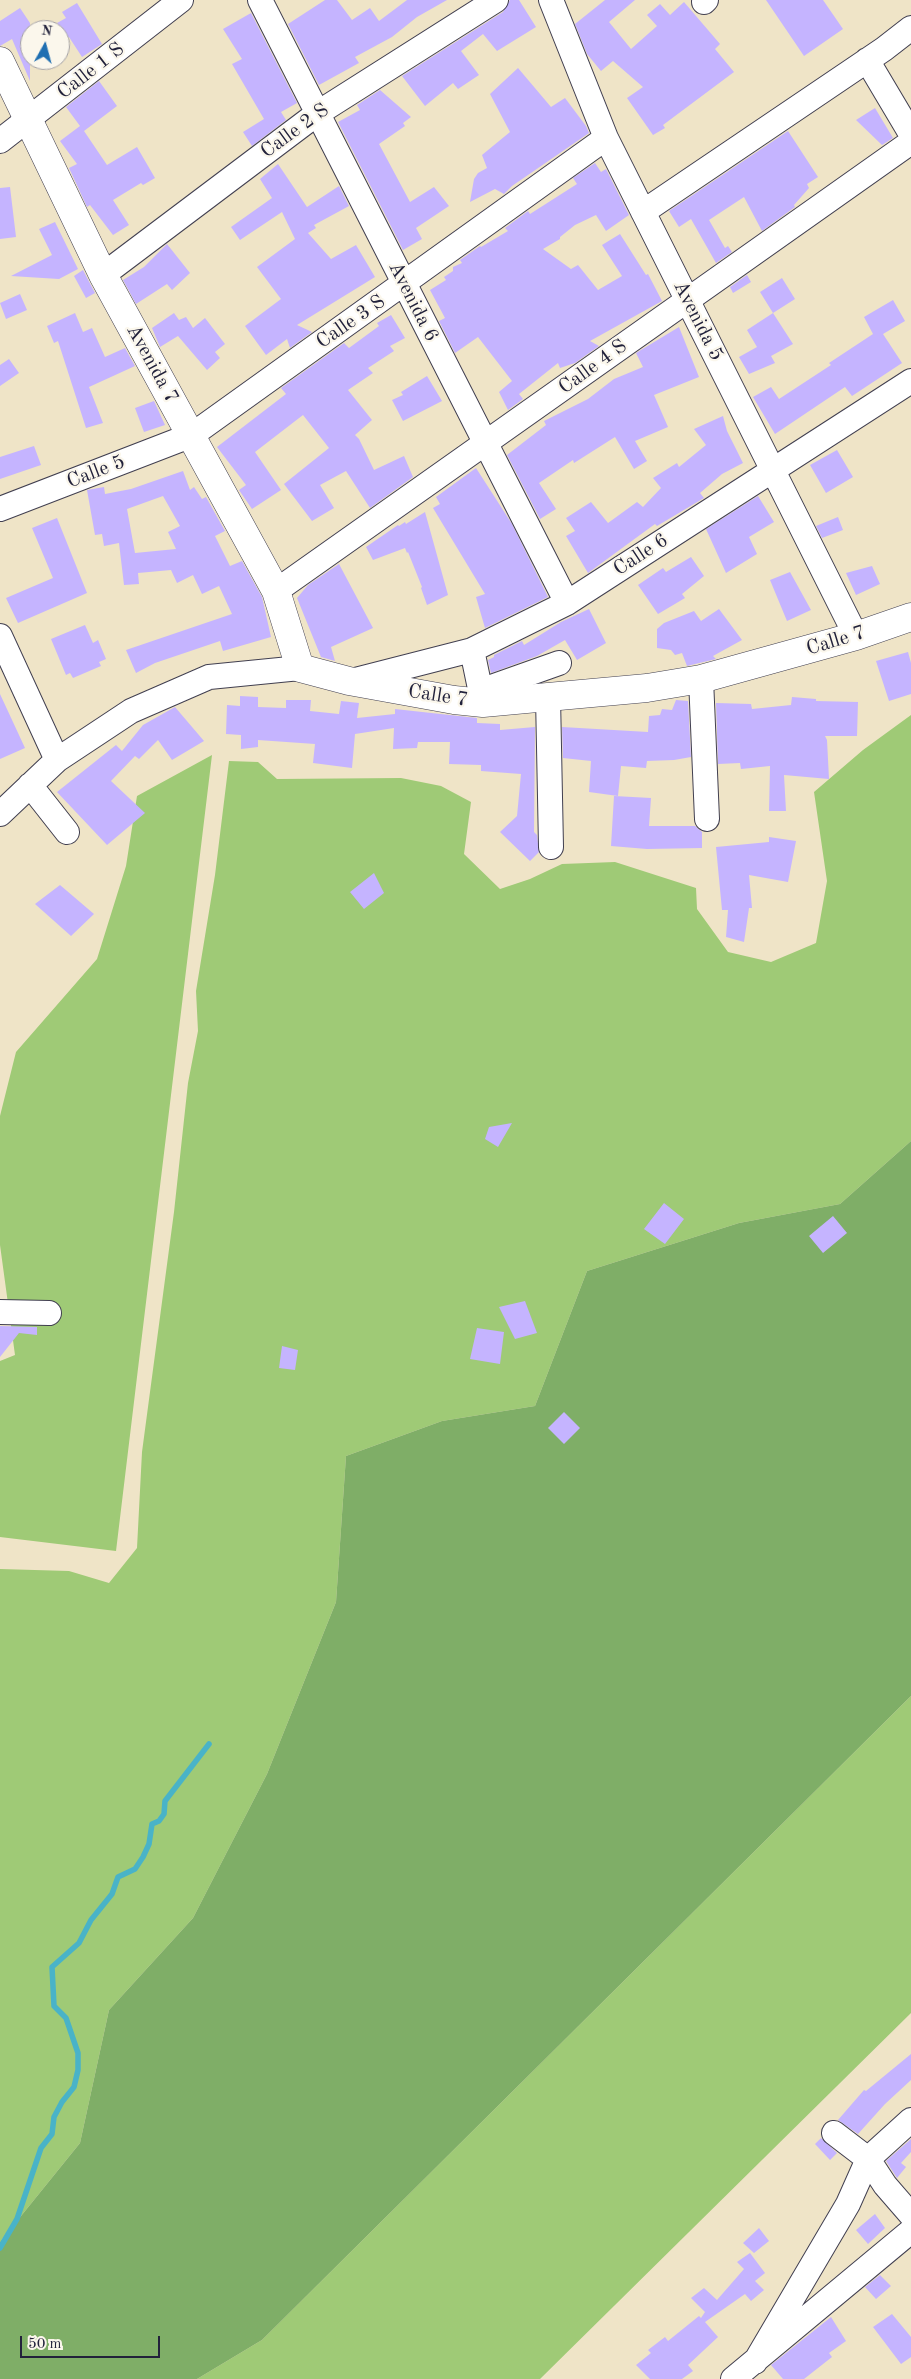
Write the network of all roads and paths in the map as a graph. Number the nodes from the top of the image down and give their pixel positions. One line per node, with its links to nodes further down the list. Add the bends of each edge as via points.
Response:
1 (181, 0): 9 (street, Calle 1 S)
2 (260, 0): 8 (street, Avenida 6)
3 (496, 0): 8 (street, Calle 2 S)
4 (551, 0): 11 (street, Avenida 5)
5 (911, 28): 6 (street)
6 (867, 60): 10 (street); 14 (street)
7 (0, 61): 9 (main road, Avenida 7)
8 (318, 113): 15 (street, Calle 2 S); 16 (street, Avenida 6)
9 (28, 119): 12 (street, Calle 1 S); 15 (main road, Avenida 7)
10 (911, 134)
11 (606, 138): 14 (street, Avenida 5); 16 (street, Calle 3 S)
12 (0, 141)
13 (911, 142): 17 (street, Calle 4 S)
14 (644, 212): 17 (street, Avenida 5)
15 (103, 275): 19 (main road, Avenida 7)
16 (404, 284): 19 (street, Calle 3 S); 20 (street, Avenida 6)
17 (687, 300): 20 (street, Calle 4 S); 21 (street, Avenida 5)
18 (911, 381): 21 (street, Calle 6)
19 (192, 435): 22 (street, Calle 5); 23 (main road, Avenida 7)
20 (486, 444): 23 (street, Calle 4 S); 24 (street, Avenida 6)
21 (773, 471): 24 (street, Calle 6); 27 (street, Avenida 5)
22 (0, 509)
23 (276, 591): 30 (main road, Avenida 7)
24 (567, 603): 28 (street, Calle 6)
25 (911, 616): 27 (main road, Calle 7)
26 (0, 636): 35 (street)
27 (856, 636): 31 (main road, Calle 7)
28 (472, 650): 32 (street, Calle 6); 33 (street)
29 (559, 663): 33 (street)
30 (300, 668): 32 (main road, Calle 7); 35 (street, Calle 7, via 209,677 131,711)
31 (701, 679): 34 (main road, Calle 7, via 647,688); 38 (street)
32 (349, 681): 33 (main road, Calle 7)
33 (482, 697): 34 (main road, Calle 7)
34 (548, 697): 40 (street)
35 (57, 760): 36 (street, Calle 7)
36 (30, 785): 37 (street, Calle 7); 39 (street)
37 (0, 814)
38 (707, 819)
39 (66, 832)
40 (551, 847)
41 (0, 1312): 42 (street)
42 (49, 1313)
43 (911, 2120): 45 (street)
44 (834, 2133): 45 (street)
45 (868, 2159): 46 (street); 48 (street, via 848,2204)
46 (911, 2215)
47 (911, 2232): 48 (street)
48 (755, 2362): 49 (street)
49 (733, 2379)

